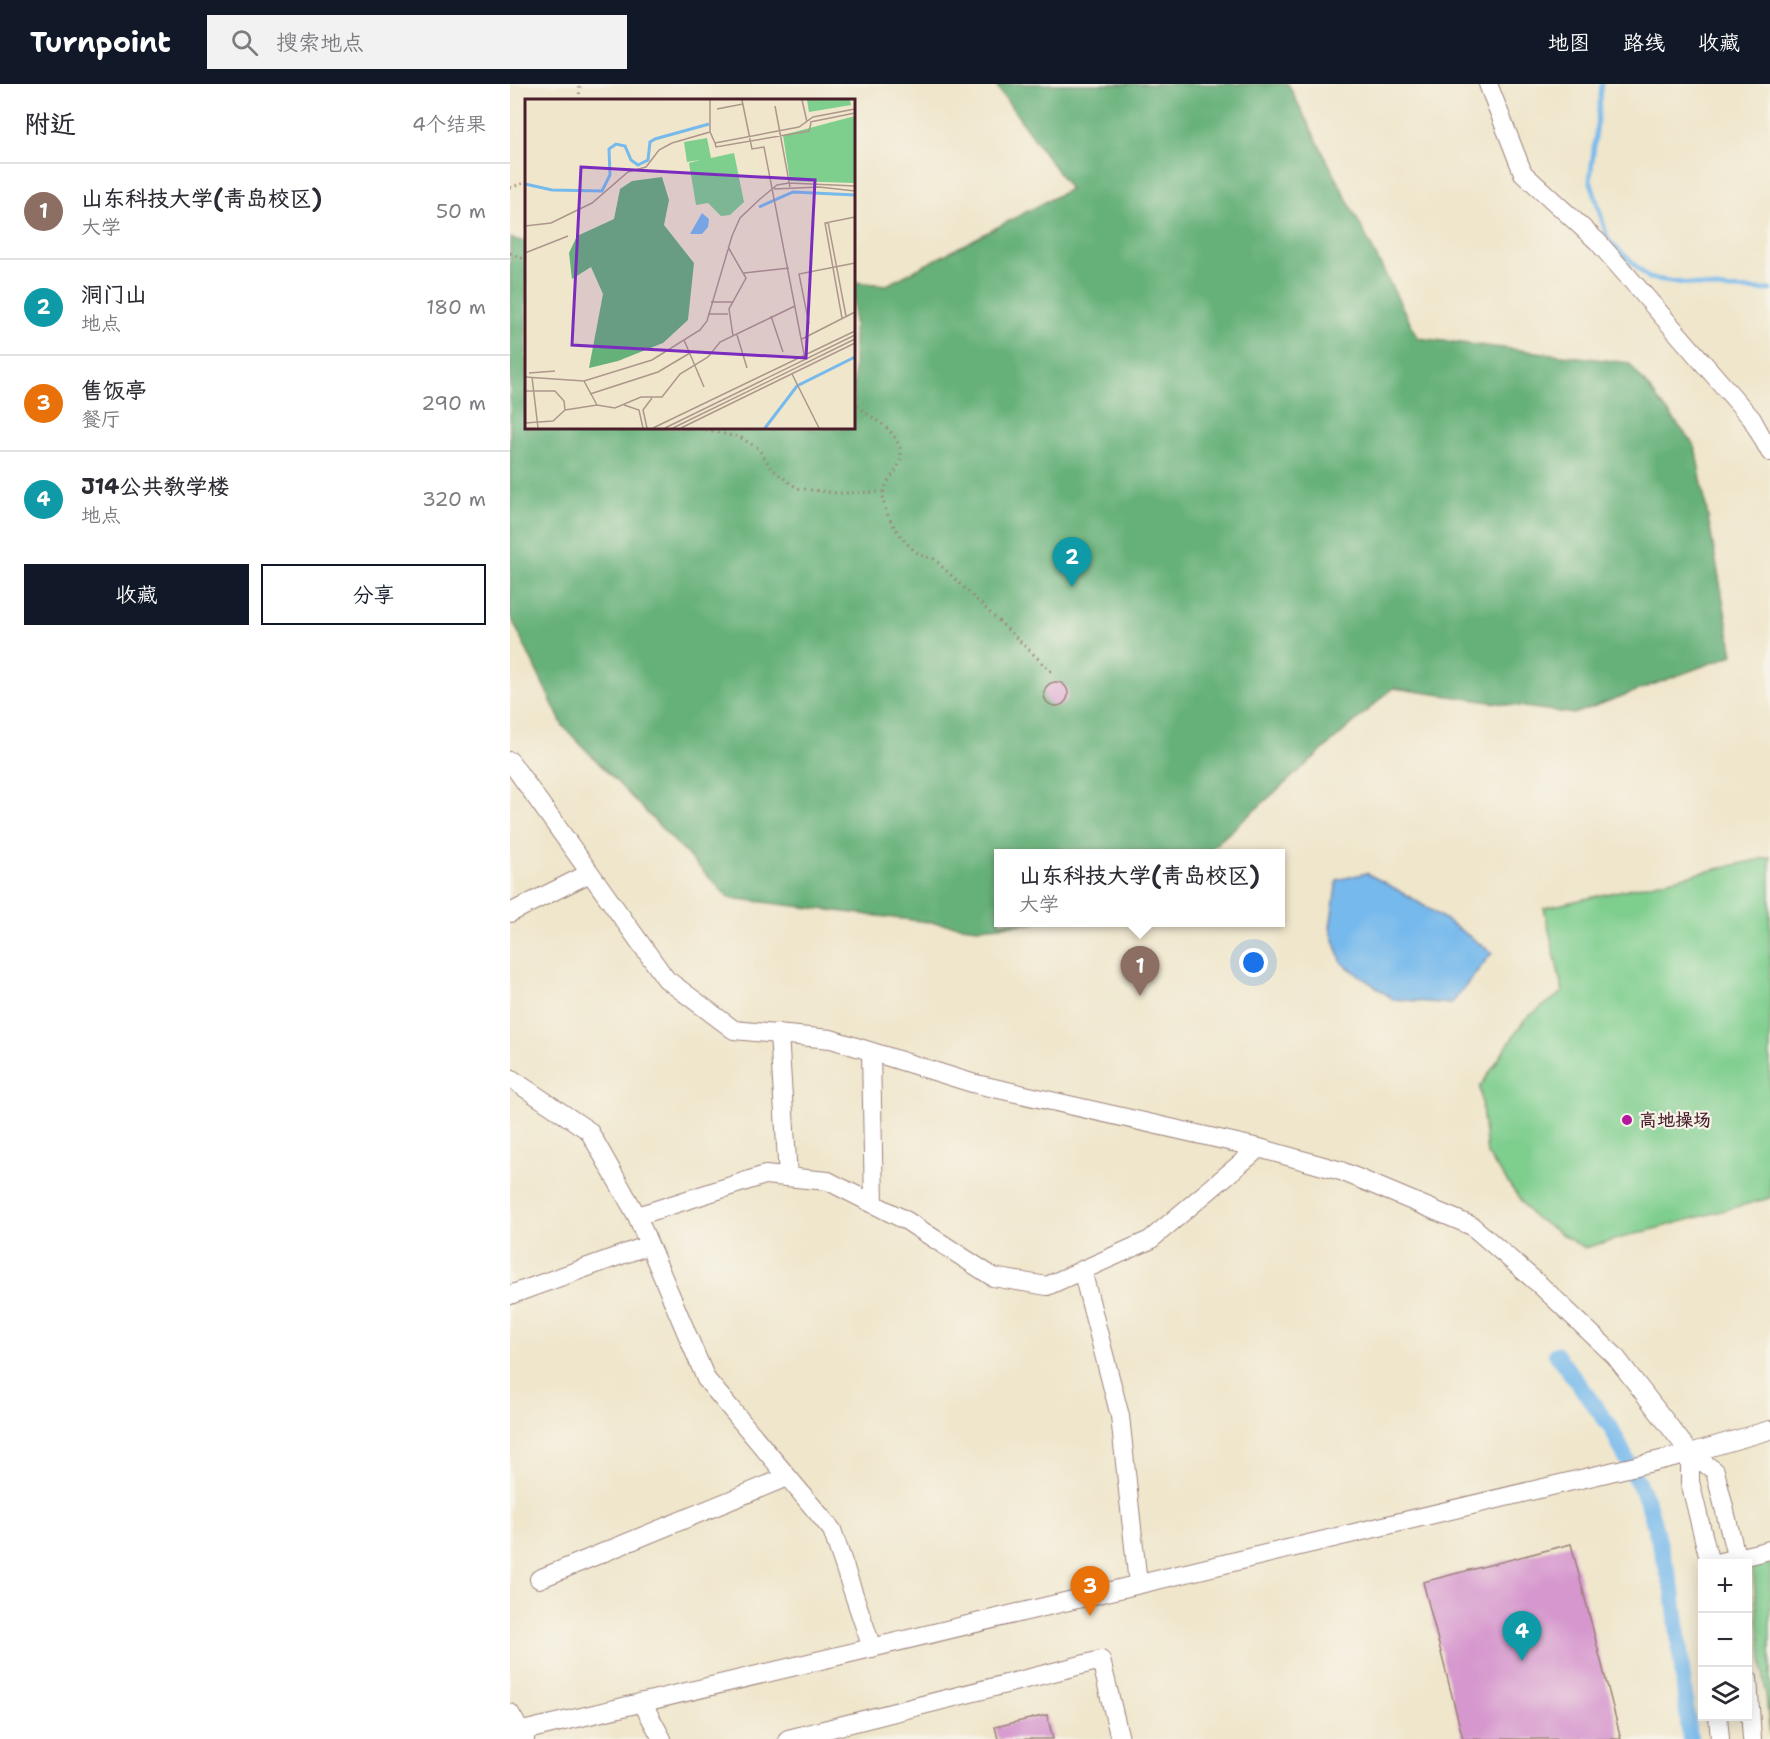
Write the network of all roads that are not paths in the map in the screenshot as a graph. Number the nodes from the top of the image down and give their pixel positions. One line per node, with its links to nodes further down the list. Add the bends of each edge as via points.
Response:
1 (1488, 84): 2 (street, via 1523,173 1598,242 1752,419)
2 (1770, 452)
3 (510, 761): 4 (street)
4 (590, 873): 5 (street); 6 (street, via 666,980 734,1030)
5 (510, 913)
6 (779, 1034): 7 (street, via 831,1039); 10 (street)
7 (871, 1052): 9 (street, via 972,1083); 11 (street)
8 (510, 1078): 12 (street, via 589,1131)
9 (1259, 1148): 14 (street, via 1150,1239); 17 (street, via 1341,1171 1472,1226 1615,1356)
10 (788, 1177): 11 (street, via 828,1181); 12 (street, via 765,1175)
11 (874, 1204): 14 (street, via 993,1277 1047,1286)
12 (637, 1216): 13 (street)
13 (649, 1245): 15 (street); 18 (street, via 705,1379)
14 (1082, 1270): 24 (street, via 1120,1416)
15 (510, 1295)
16 (1770, 1430): 17 (street)
17 (1690, 1453): 20 (street, via 1690,1482); 21 (street, via 1715,1471); 24 (street)
18 (787, 1477): 23 (street); 25 (street, via 832,1530)
19 (1770, 1550): 22 (street)
20 (1710, 1559)
21 (1738, 1559)
22 (1741, 1559)
23 (539, 1579)
24 (1138, 1584): 25 (street)
25 (872, 1648): 26 (street)
26 (642, 1702): 30 (street); 31 (street)
27 (510, 1713): 30 (street)
28 (1718, 1721): 34 (street)
29 (1751, 1721): 35 (street)
30 (518, 1735)
31 (662, 1739)
32 (788, 1739): 33 (street, via 1101,1660)
33 (1120, 1739)
34 (1720, 1739)
35 (1752, 1739)

